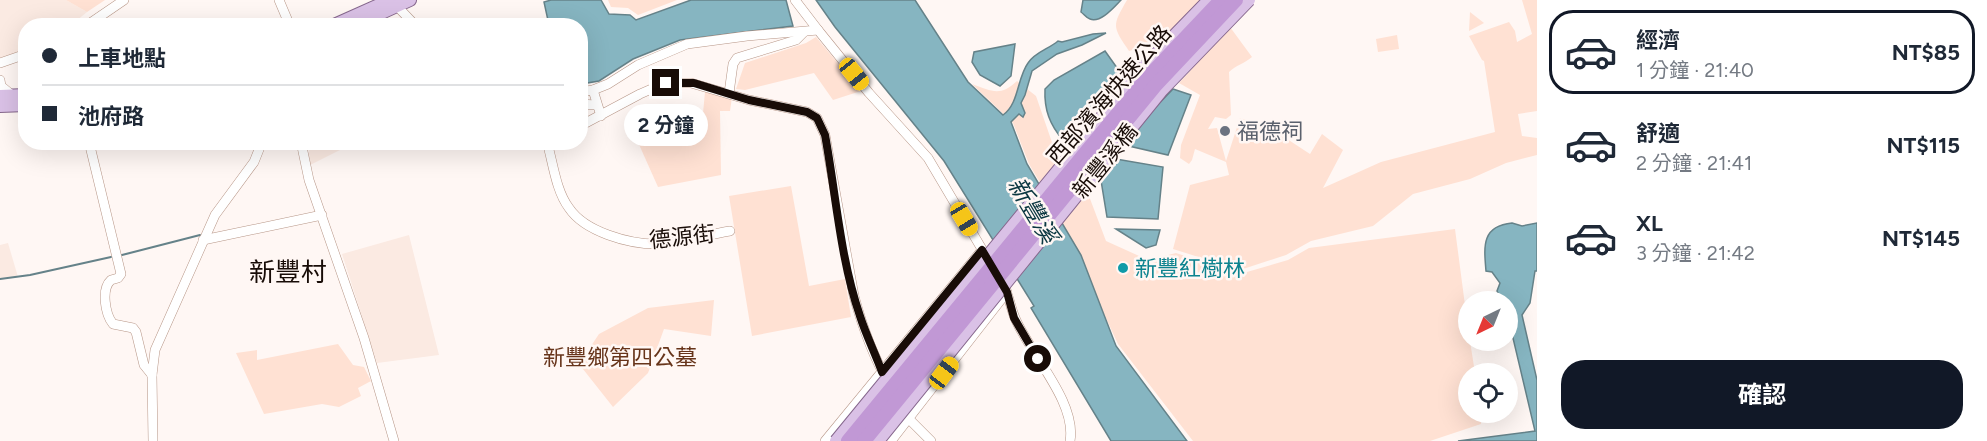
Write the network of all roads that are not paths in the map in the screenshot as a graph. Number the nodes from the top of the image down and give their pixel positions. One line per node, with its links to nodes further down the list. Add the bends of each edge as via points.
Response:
1 (124, 0): 10 (street)
2 (279, 0): 11 (street)
3 (410, 0): 9 (main road)
4 (795, 0): 15 (street)
5 (1209, 0): 47 (main road, 新豐溪橋, bridge, via 1138,73)
6 (1221, 0): 48 (highway, 西部濱海快速公路, bridge, via 1147,78)
7 (1236, 0): 49 (highway, 西部濱海快速公路, bridge, via 1155,86)
8 (1249, 0): 50 (main road, 新豐溪橋, bridge, via 1162,90)
9 (393, 2): 12 (main road); 13 (main road); 14 (street)
10 (98, 18)
11 (287, 18)
12 (352, 18)
13 (366, 18)
14 (408, 18)
15 (818, 30): 16 (street); 37 (street, via 928,158)
16 (804, 32): 20 (street, via 687,44); 22 (street, via 796,40 737,58)
17 (18, 57): 18 (street)
18 (0, 63)
19 (0, 80): 23 (street)
20 (593, 90): 21 (street); 26 (street)
21 (588, 91)
22 (729, 93): 28 (street, via 694,83 666,83); 41 (street, via 807,112 821,124 854,296)
23 (6, 96)
24 (588, 104): 26 (street)
25 (18, 105): 27 (main road)
26 (596, 105): 28 (street)
27 (0, 106)
28 (601, 116): 29 (street)
29 (588, 122)
30 (91, 150): 42 (street, via 121,271 106,287 108,315 113,324 136,332 144,365)
31 (259, 150): 36 (street)
32 (303, 150): 34 (street)
33 (549, 150): 35 (street, 德源街, via 568,208 594,229 657,244)
34 (322, 215): 36 (street); 45 (street)
35 (730, 231)
36 (203, 240): 42 (street, via 155,350)
37 (982, 250): 38 (street); 39 (street)
38 (957, 280): 40 (street); 41 (street)
39 (1007, 292): 40 (street); 53 (street, via 1014,318 1068,410)
40 (992, 310): 43 (street)
41 (882, 372): 43 (street); 46 (street)
42 (152, 375): 44 (street)
43 (909, 419): 51 (street); 52 (street)
44 (153, 441)
45 (394, 441)
46 (825, 441)
47 (836, 441)
48 (848, 441)
49 (864, 441)
50 (878, 441)
51 (891, 441)
52 (931, 441)
53 (1070, 441)

